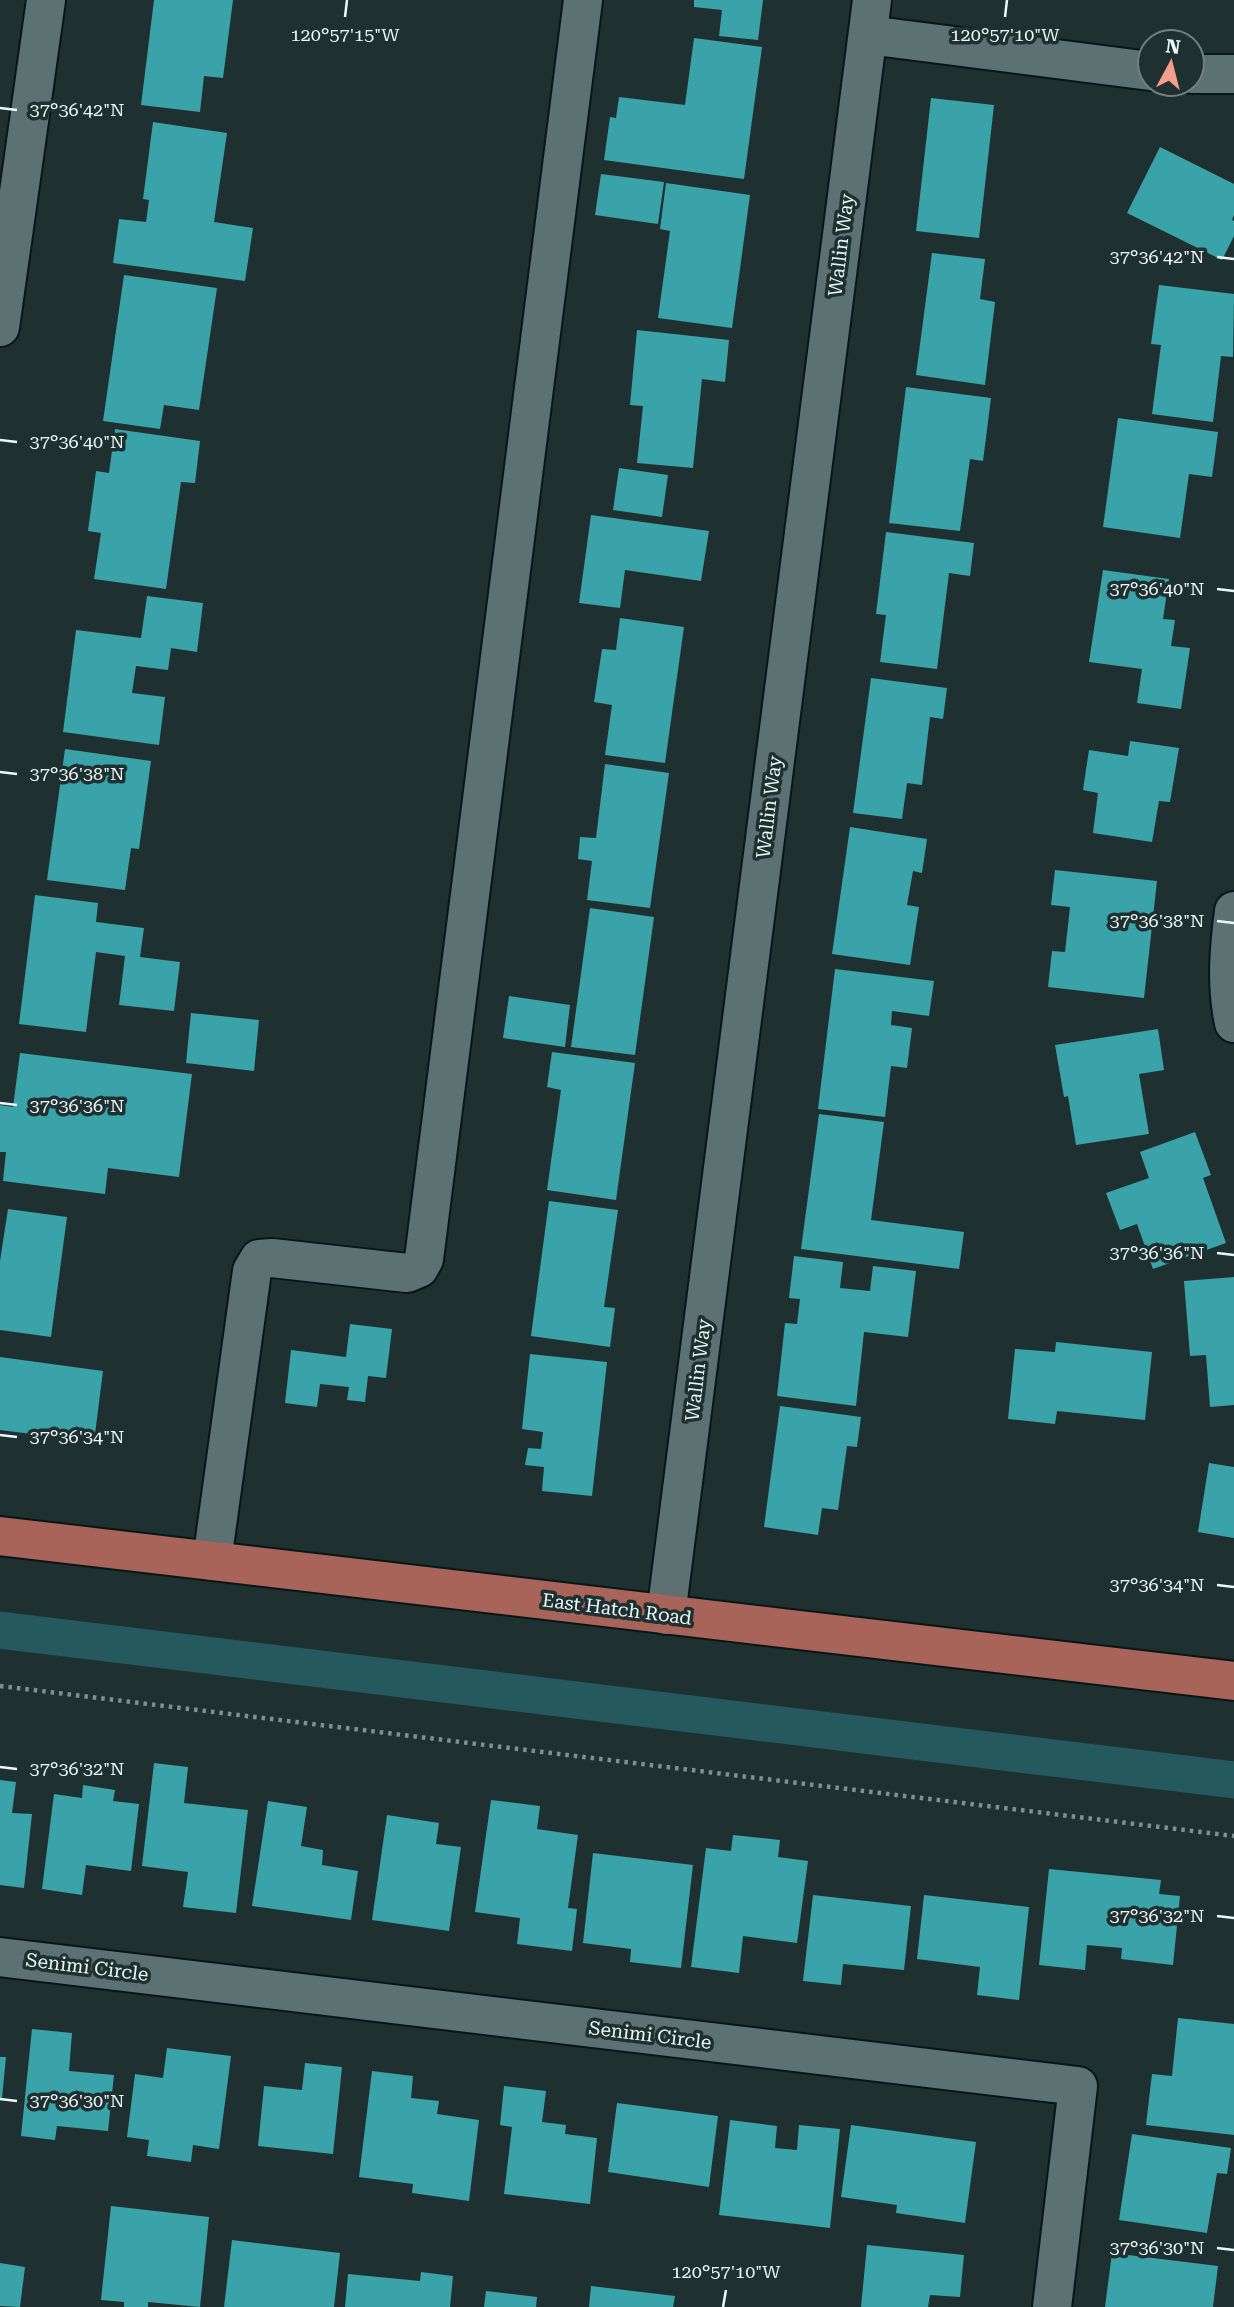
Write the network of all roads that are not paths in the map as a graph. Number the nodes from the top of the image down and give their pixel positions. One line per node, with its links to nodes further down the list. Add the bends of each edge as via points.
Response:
1 (46, 0): 7 (street)
2 (583, 0): 11 (street, via 424,1259 419,1268 407,1273 260,1259 252,1271)
3 (870, 18): 4 (street); 12 (street, Wallin Way)
4 (1136, 68)
5 (1206, 74): 6 (street)
6 (1234, 74)
7 (0, 327)
8 (1234, 911): 9 (street, via 1228,954)
9 (1234, 1023)
10 (0, 1536): 11 (main road, East Hatch Road)
11 (212, 1560): 12 (main road, East Hatch Road)
12 (666, 1615): 13 (main road, East Hatch Road)
13 (1234, 1681)
14 (0, 1957): 15 (street, Senimi Circle, via 1078,2085)
15 (1052, 2307)

